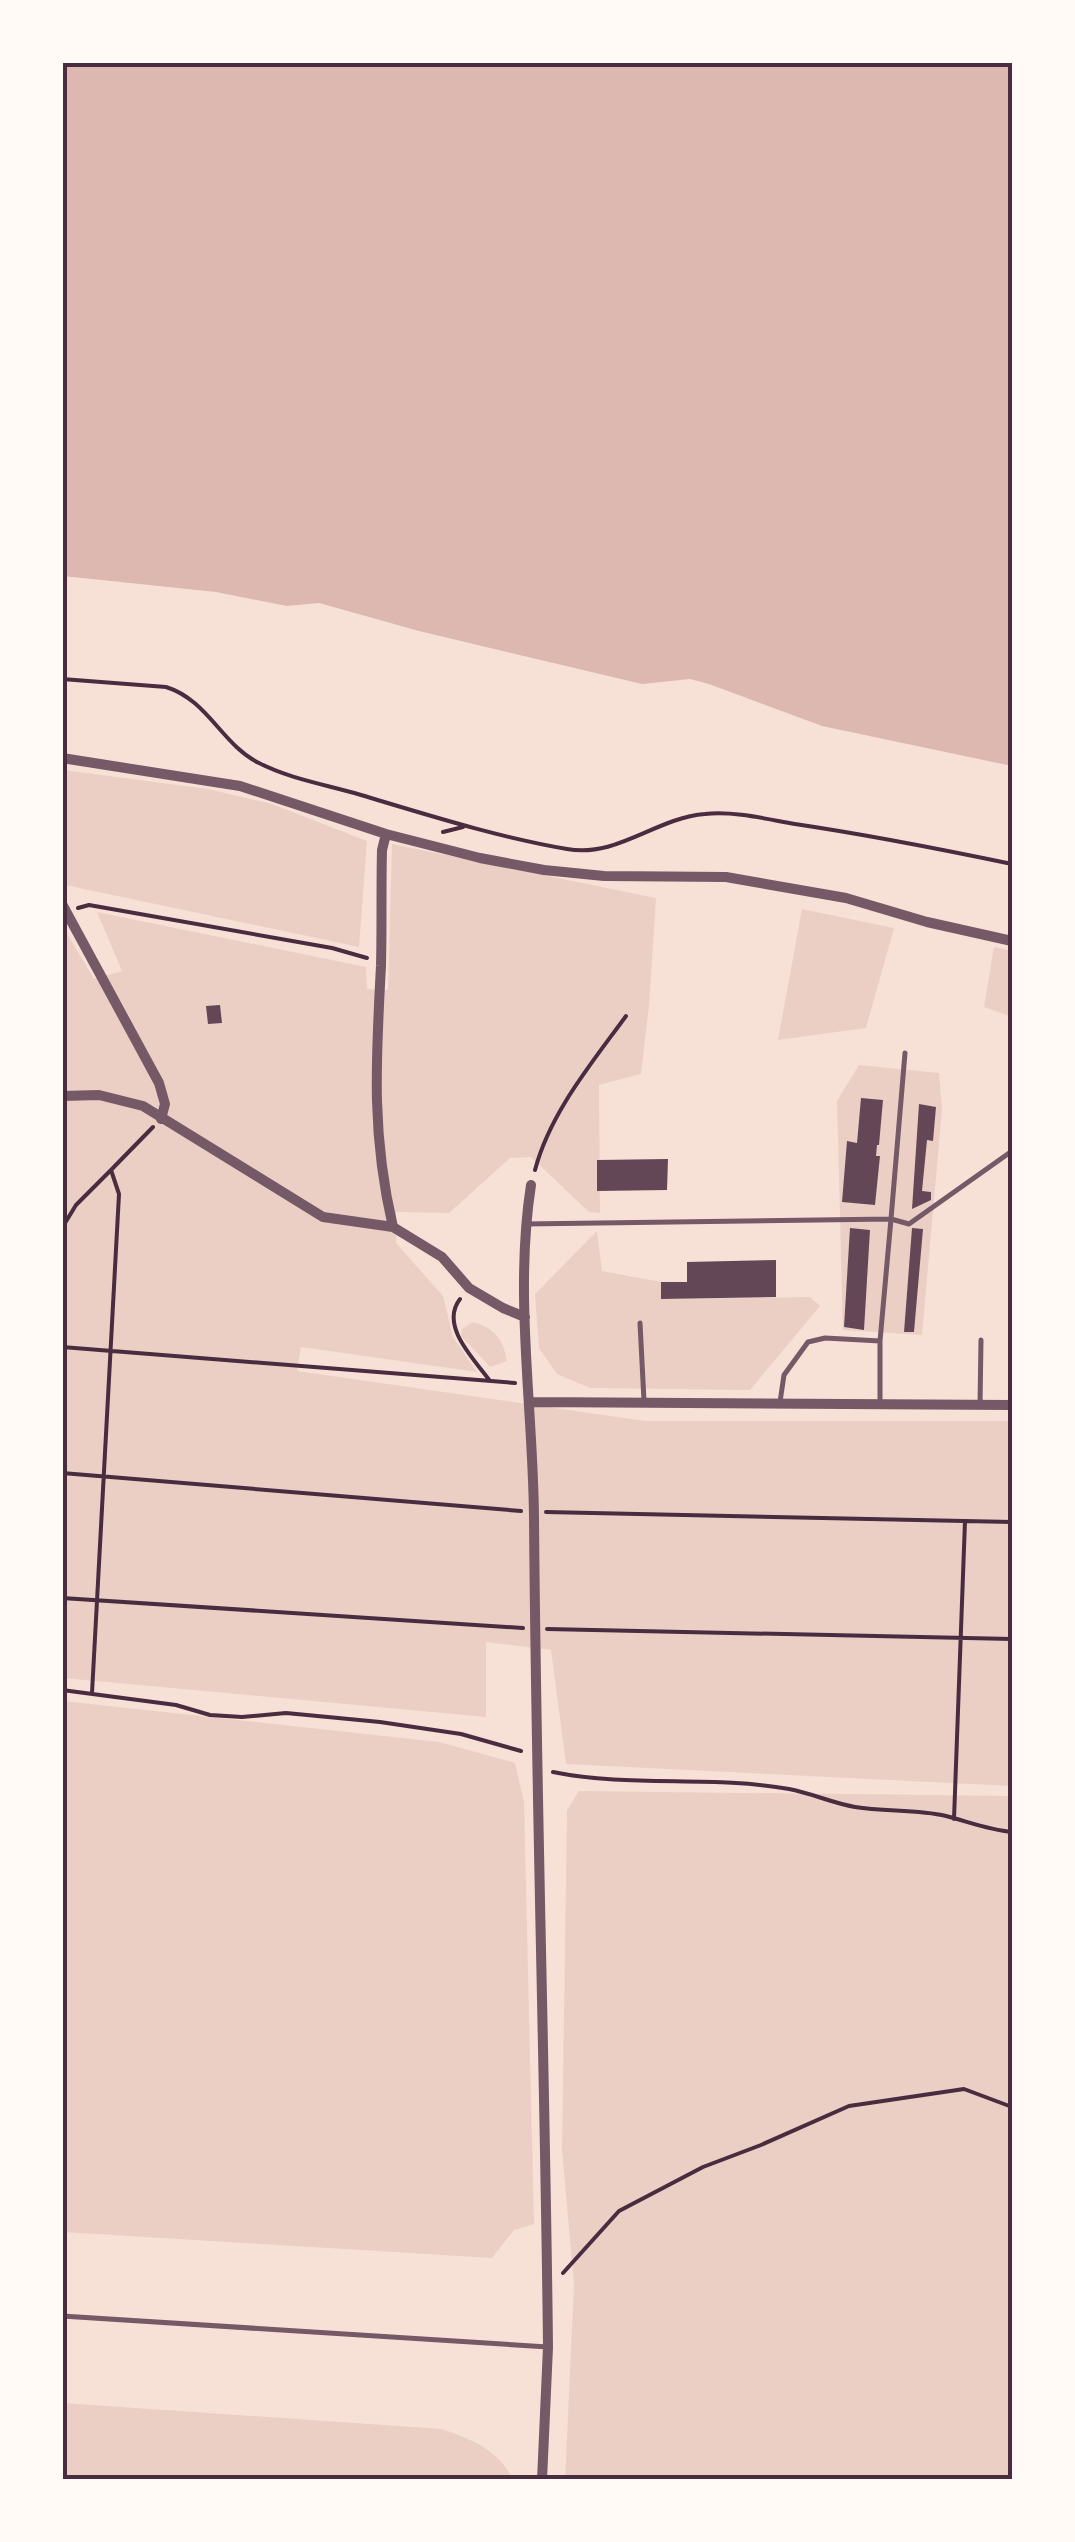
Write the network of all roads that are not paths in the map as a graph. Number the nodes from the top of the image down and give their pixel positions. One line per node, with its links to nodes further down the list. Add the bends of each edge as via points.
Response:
1 (62, 758): 2 (street, via 240,786)
2 (386, 834): 4 (street, via 544,870 726,877 846,898); 12 (street, via 374,1085)
3 (65, 908): 7 (street, via 159,1083)
4 (1012, 941)
5 (905, 1053): 10 (lane)
6 (62, 1096): 7 (street, via 121,1098)
7 (161, 1120): 12 (street, via 323,1216)
8 (1012, 1150): 10 (lane, via 910,1224)
9 (530, 1185): 11 (street)
10 (891, 1219): 11 (lane); 16 (lane)
11 (524, 1224): 13 (street)
12 (393, 1226): 13 (street, via 442,1257 469,1288)
13 (525, 1317): 17 (street)
14 (640, 1323): 18 (lane)
15 (981, 1340): 21 (lane)
16 (880, 1342): 19 (lane, via 808,1342 784,1376); 20 (lane)
17 (530, 1402): 18 (street); 24 (street)
18 (644, 1404): 19 (street)
19 (780, 1405): 20 (street)
20 (880, 1405): 21 (street)
21 (980, 1405): 22 (street)
22 (1012, 1405)
23 (62, 2316): 24 (lane)
24 (548, 2348): 25 (street)
25 (542, 2480)

